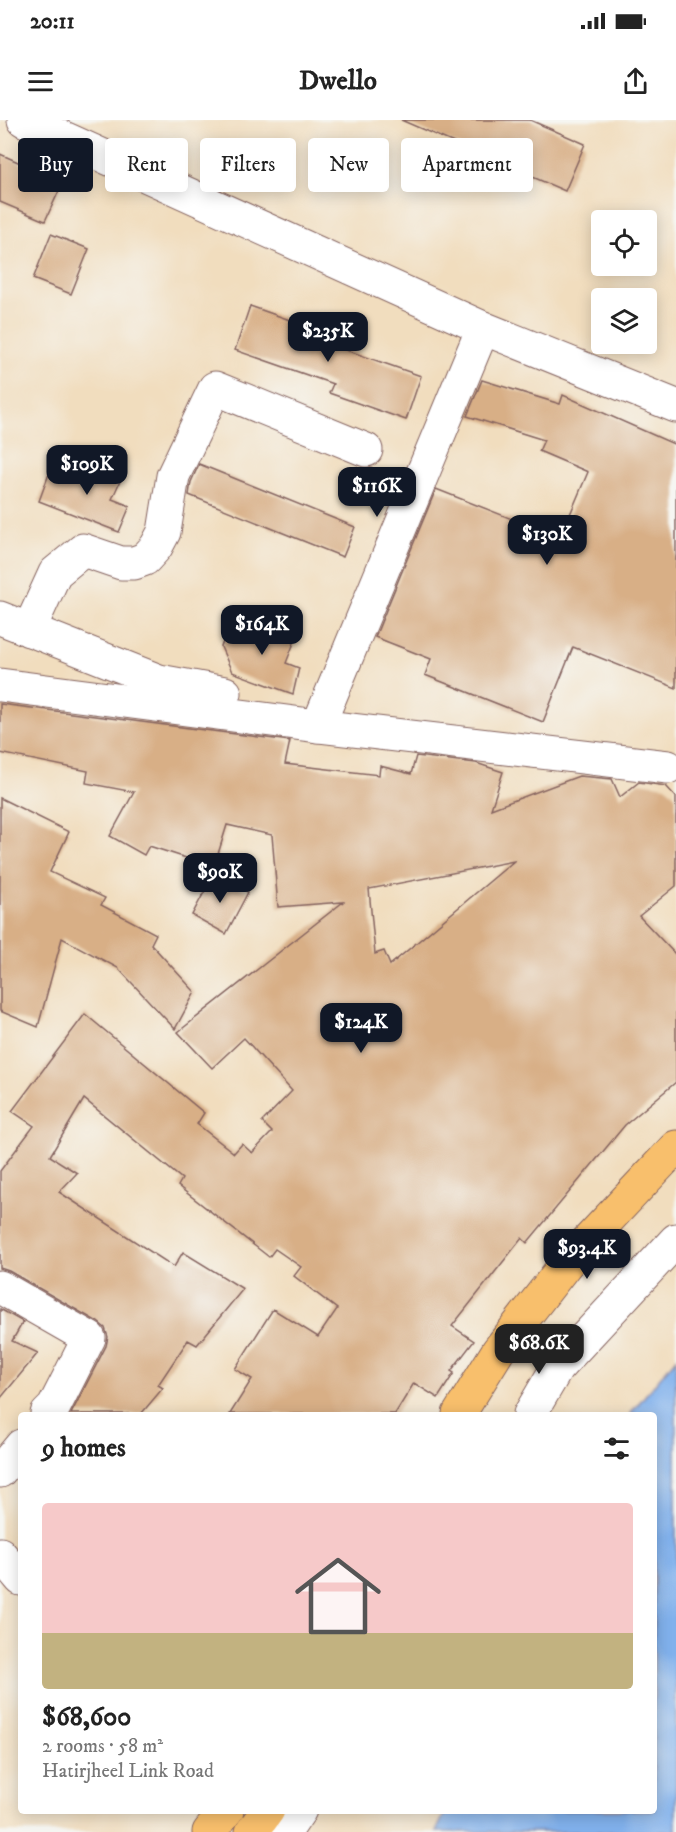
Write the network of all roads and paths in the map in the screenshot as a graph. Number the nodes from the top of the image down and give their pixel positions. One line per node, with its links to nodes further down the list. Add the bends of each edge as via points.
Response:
1 (24, 120): 2 (street)
2 (483, 328): 3 (street); 8 (street)
3 (676, 406)
4 (366, 450): 5 (street, via 215,388 173,476 164,532 156,547 145,559 134,563 121,563 83,550 55,573)
5 (15, 624): 7 (street, via 159,681)
6 (0, 685): 8 (street)
7 (241, 696)
8 (318, 726): 9 (street)
9 (668, 767)
10 (676, 1147): 14 (main road, via 566,1264 498,1351)
11 (676, 1175): 14 (main road, via 572,1290 497,1389)
12 (676, 1240): 16 (street, via 557,1368)
13 (0, 1287): 15 (street, via 89,1338)
14 (471, 1406)
15 (49, 1412)
16 (531, 1412)
17 (18, 1450): 18 (street)
18 (0, 1471)
19 (0, 1554): 20 (street)
20 (18, 1575)
21 (225, 1814): 24 (main road)
22 (265, 1814): 25 (main road)
23 (297, 1814): 26 (street)
24 (209, 1832)
25 (252, 1832)
26 (285, 1832)

